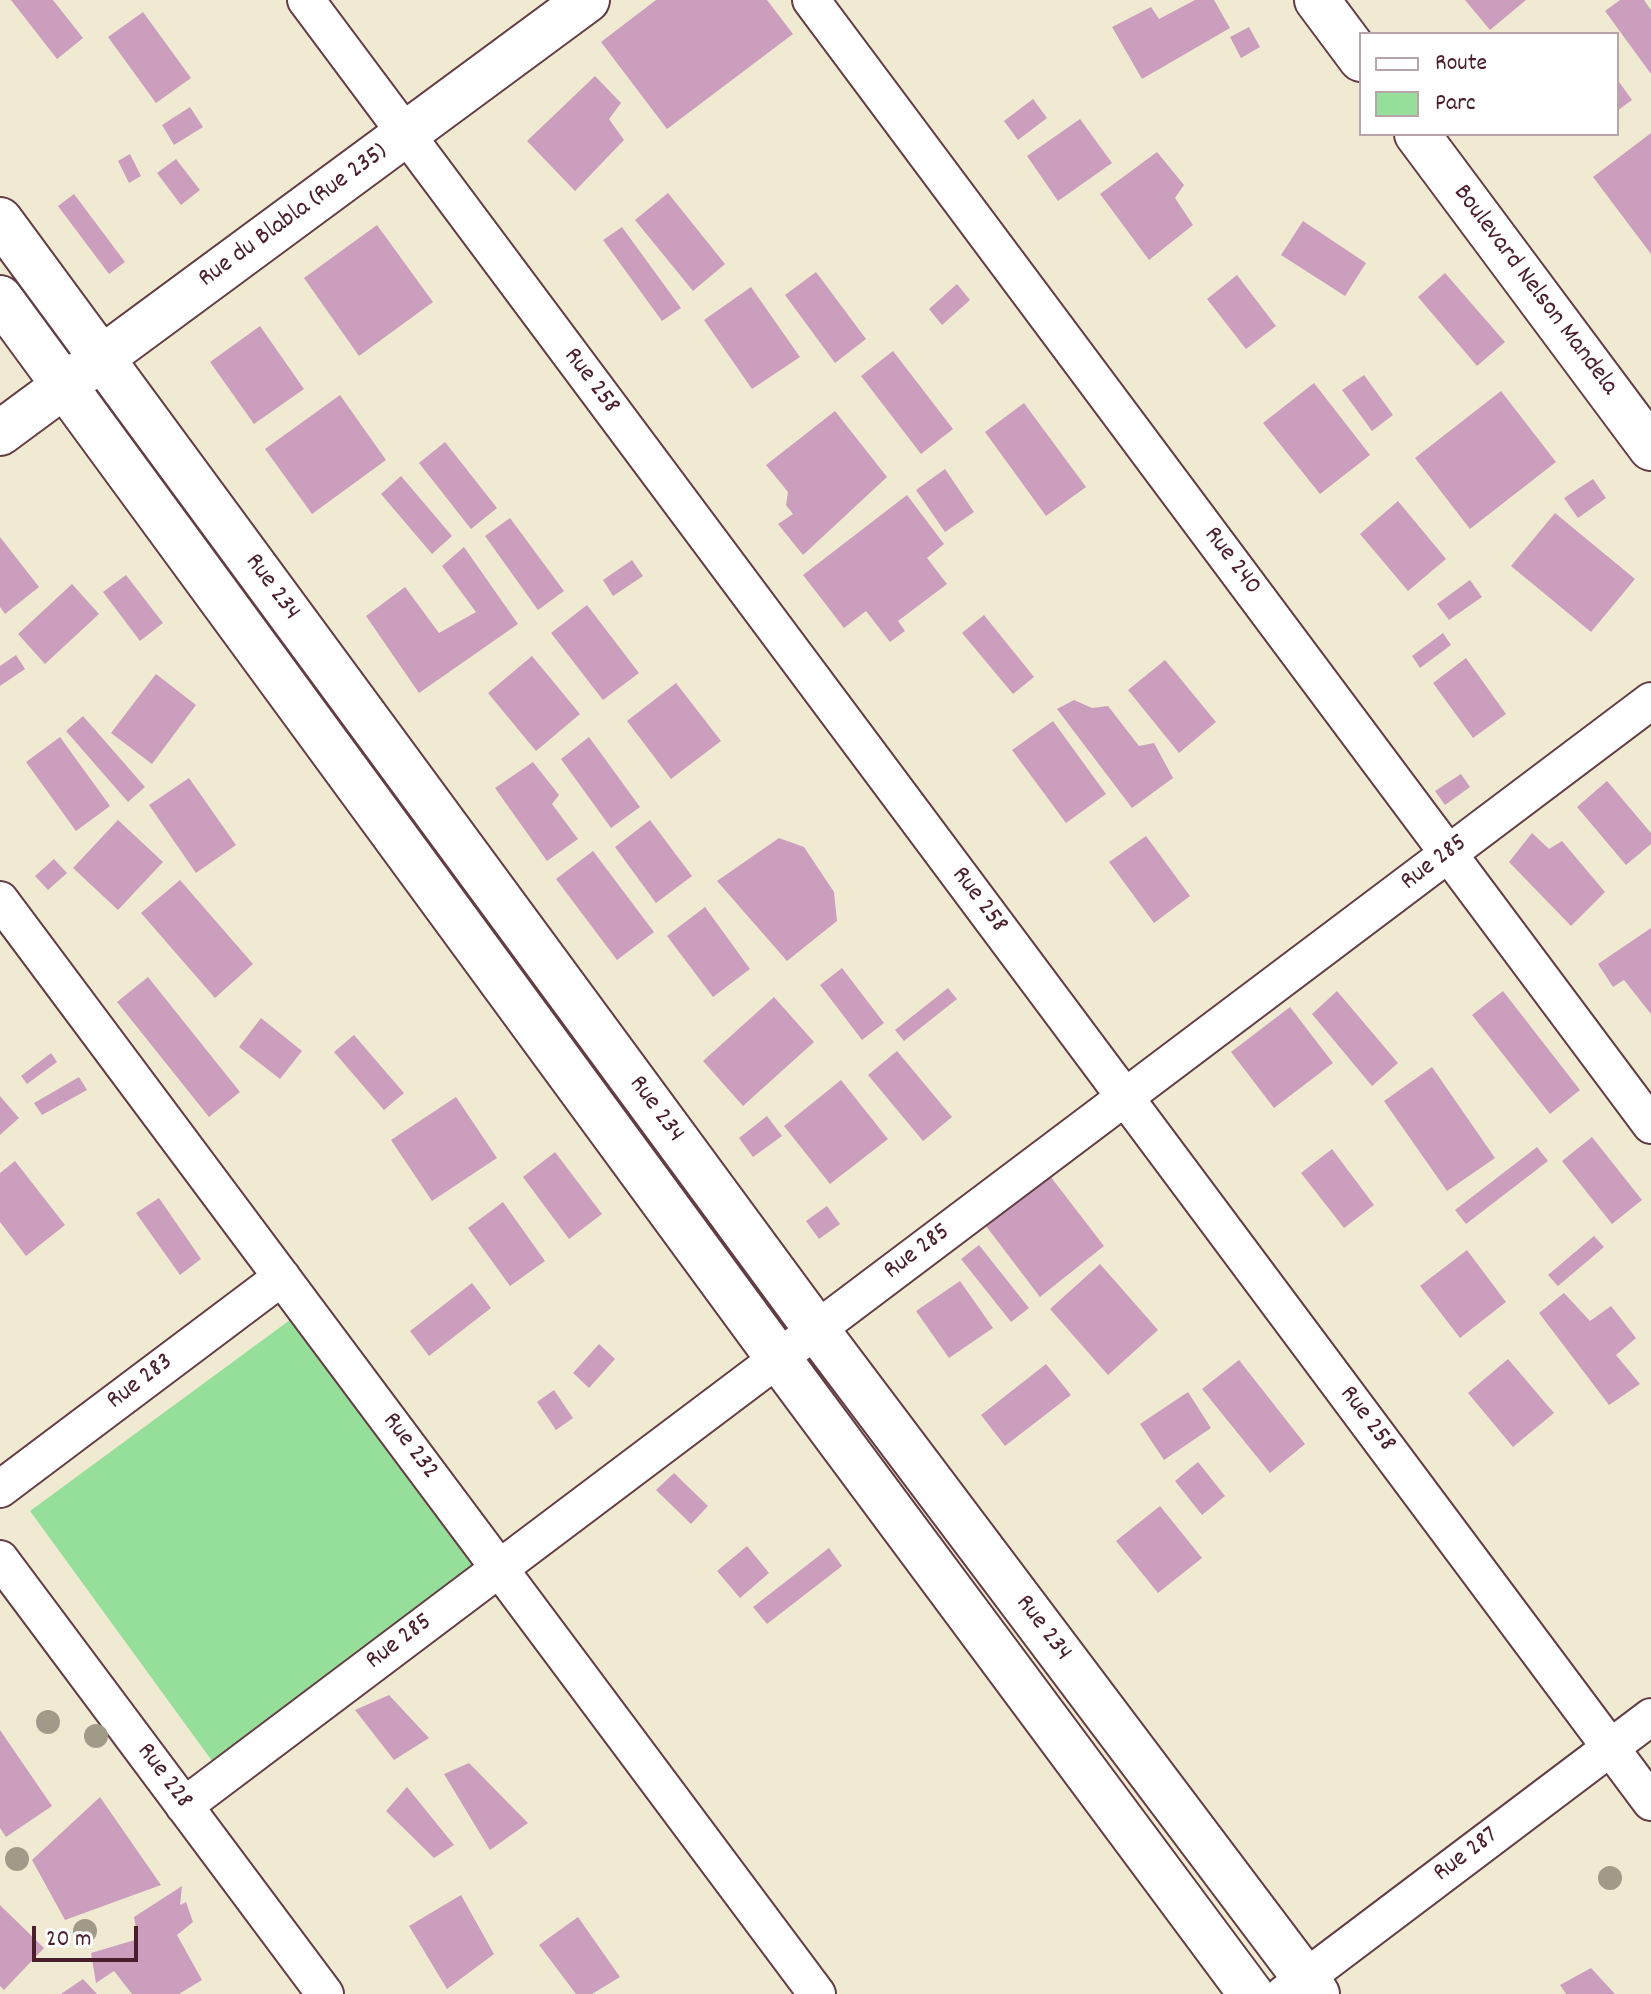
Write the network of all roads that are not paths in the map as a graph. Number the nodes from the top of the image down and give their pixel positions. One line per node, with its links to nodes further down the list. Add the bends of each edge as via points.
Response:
1 (306, 0): 6 (street, Rue 258)
2 (587, 0): 6 (main road, Rue du Blabla (Rue 235))
3 (811, 0): 15 (street, Rue 240)
4 (1317, 0): 5 (main road)
5 (1359, 56)
6 (406, 134): 10 (main road, Rue du Blabla (Rue 235)); 17 (street, Rue 258)
7 (1418, 136): 13 (main road, Boulevard Nelson Mandela)
8 (0, 220): 10 (main road, Rue 234)
9 (0, 298): 11 (main road, Rue 234)
10 (102, 358): 11 (main road, Rue du Blabla (Rue 235)); 20 (main road, Rue 234)
11 (65, 386): 12 (main road, Rue du Blabla (Rue 235)); 21 (main road, Rue 234)
12 (0, 433)
13 (1651, 448)
14 (1651, 701): 15 (street, Rue 285)
15 (1449, 854): 17 (street, Rue 285); 18 (street, Rue 240)
16 (0, 900): 19 (street, Rue 232)
17 (1125, 1097): 20 (street, Rue 285); 26 (street, Rue 258)
18 (1651, 1125)
19 (282, 1277): 22 (street, Rue 283); 24 (street, Rue 232)
20 (816, 1329): 21 (street, Rue 285); 29 (main road, Rue 234)
21 (778, 1358): 24 (street, Rue 285); 32 (main road, Rue 234)
22 (0, 1489)
23 (0, 1559): 28 (street, Rue 228)
24 (499, 1568): 28 (street, Rue 285); 31 (street, Rue 232)
25 (1651, 1717): 26 (street, Rue 287)
26 (1611, 1748): 27 (street, Rue 258); 29 (street, Rue 287)
27 (1651, 1802)
28 (184, 1806): 30 (street, Rue 228)
29 (1302, 1989)
30 (325, 1994)
31 (817, 1994)
32 (1251, 1994)

